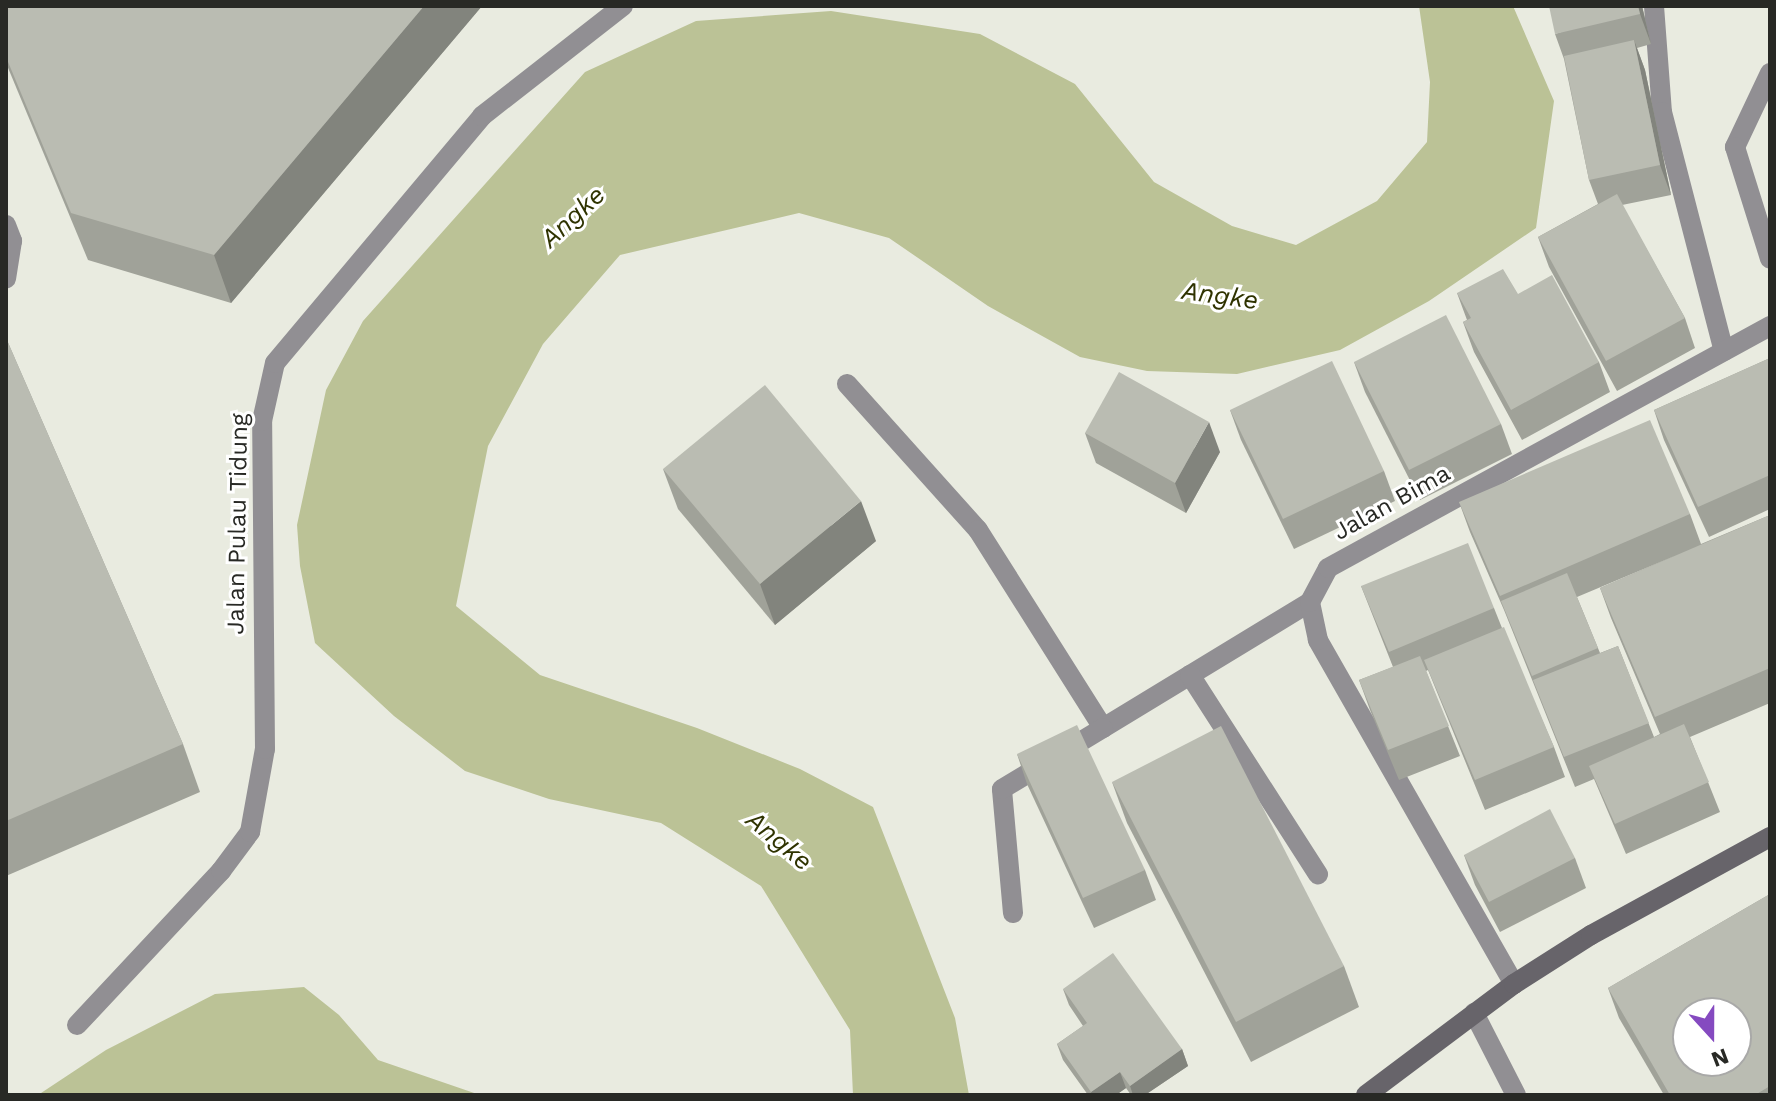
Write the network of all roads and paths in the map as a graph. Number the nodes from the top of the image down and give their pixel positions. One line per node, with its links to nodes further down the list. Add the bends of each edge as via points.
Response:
1 (623, 6): 18 (street, Jalan Pulau Tidung, via 482,116 275,363 262,421 265,749 250,832 221,871)
2 (1654, 6): 8 (street, via 1662,112)
3 (1770, 73): 5 (street, via 1735,147)
4 (6, 225): 6 (street, via 12,241)
5 (1770, 259)
6 (6, 279)
7 (1770, 326): 8 (street, Jalan Bima)
8 (1724, 351): 10 (street, Jalan Bima, via 1328,568)
9 (847, 384): 12 (street, via 978,530)
10 (1310, 602): 11 (street); 16 (street, via 1318,640)
11 (1190, 675): 12 (street); 14 (street)
12 (1103, 728): 15 (street, via 1002,789)
13 (1770, 837): 16 (street, via 1591,935)
14 (1318, 874)
15 (1013, 913)
16 (1514, 984): 17 (street)
17 (1474, 1013): 19 (street); 20 (street)
18 (77, 1025)
19 (1366, 1095)
20 (1516, 1095)

